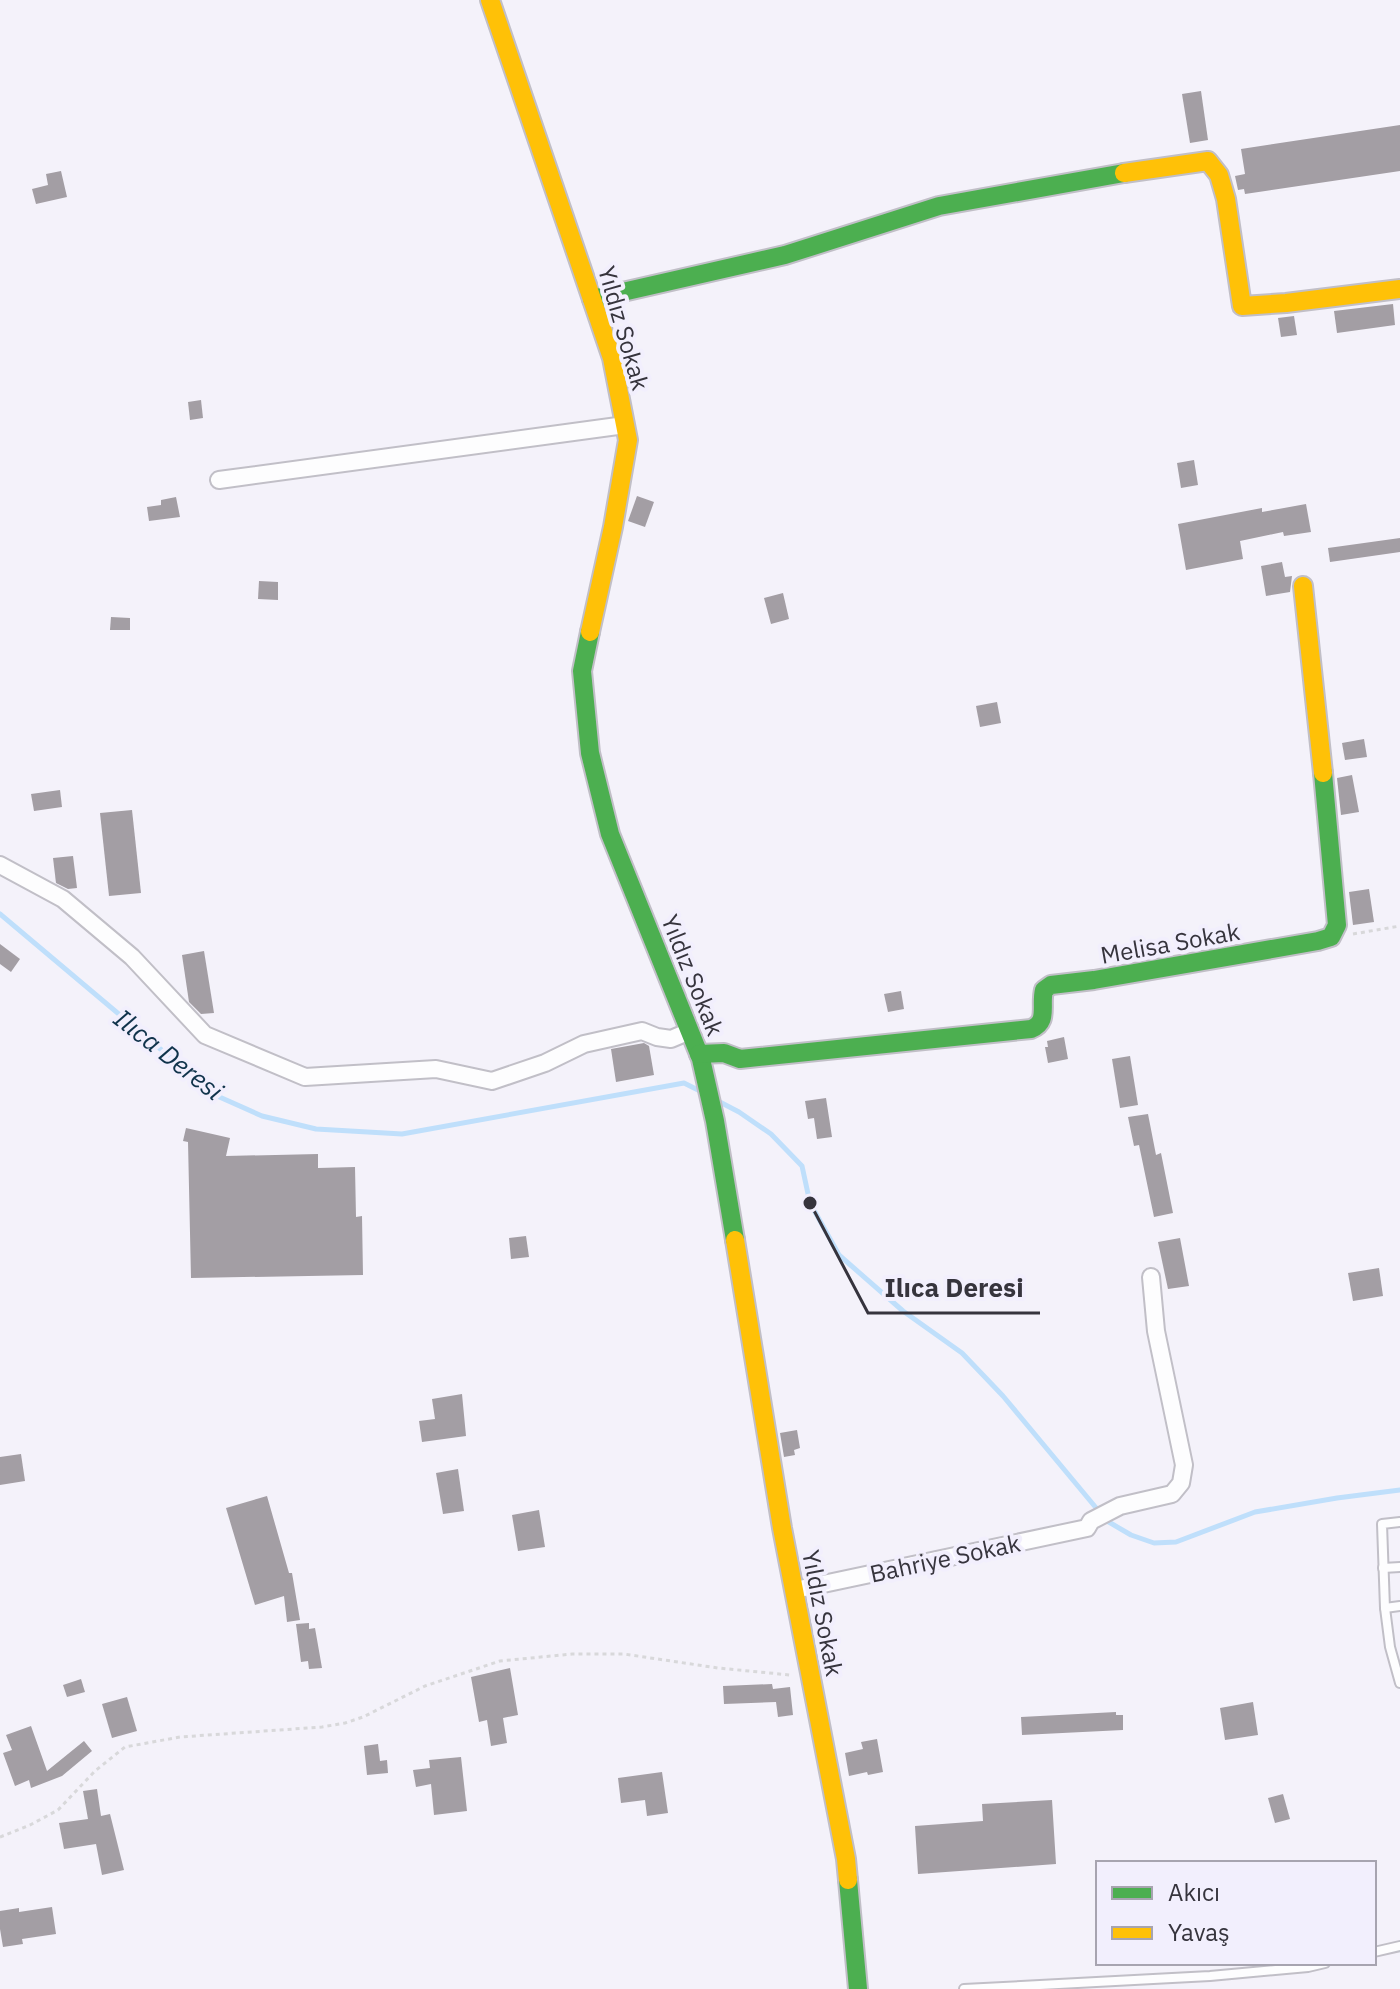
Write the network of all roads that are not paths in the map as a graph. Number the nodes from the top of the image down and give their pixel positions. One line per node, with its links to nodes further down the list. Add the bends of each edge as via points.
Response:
1 (490, 0): 3 (street, Yıldız Sokak)
2 (1400, 289): 3 (street, via 1242,306 1226,199 1208,161 939,206 785,255)
3 (592, 299): 4 (street, Yıldız Sokak, via 612,358)
4 (625, 425): 5 (street); 8 (street, Yıldız Sokak, via 628,440 613,527 582,671 590,753 610,834)
5 (219, 480)
6 (1303, 586): 9 (street, Melisa Sokak, via 1335,891 1337,925 1331,937 1051,985 1042,998 1043,1020 1031,1029 740,1059 724,1053)
7 (0, 865): 8 (street, via 63,899 132,957 205,1035 305,1077 436,1069 492,1081 584,1044 642,1031 671,1039)
8 (690, 1031): 9 (street, Yıldız Sokak)
9 (700, 1056): 14 (street, Yıldız Sokak)
10 (1151, 1277): 14 (street, Bahriye Sokak, via 1156,1331 1184,1465 1181,1483 1172,1494 1120,1506 1087,1528)
11 (1400, 1522): 13 (lane, via 1382,1524)
12 (1400, 1567): 13 (lane)
13 (1383, 1568): 16 (lane)
14 (795, 1590): 22 (street, Yıldız Sokak, via 846,1859)
15 (1400, 1606): 16 (lane)
16 (1385, 1608): 17 (lane)
17 (1395, 1647): 18 (lane)
18 (1400, 1683)
19 (1400, 1946): 20 (lane)
20 (1376, 1952)
21 (1316, 1965): 23 (lane)
22 (858, 1989)
23 (964, 1989)

